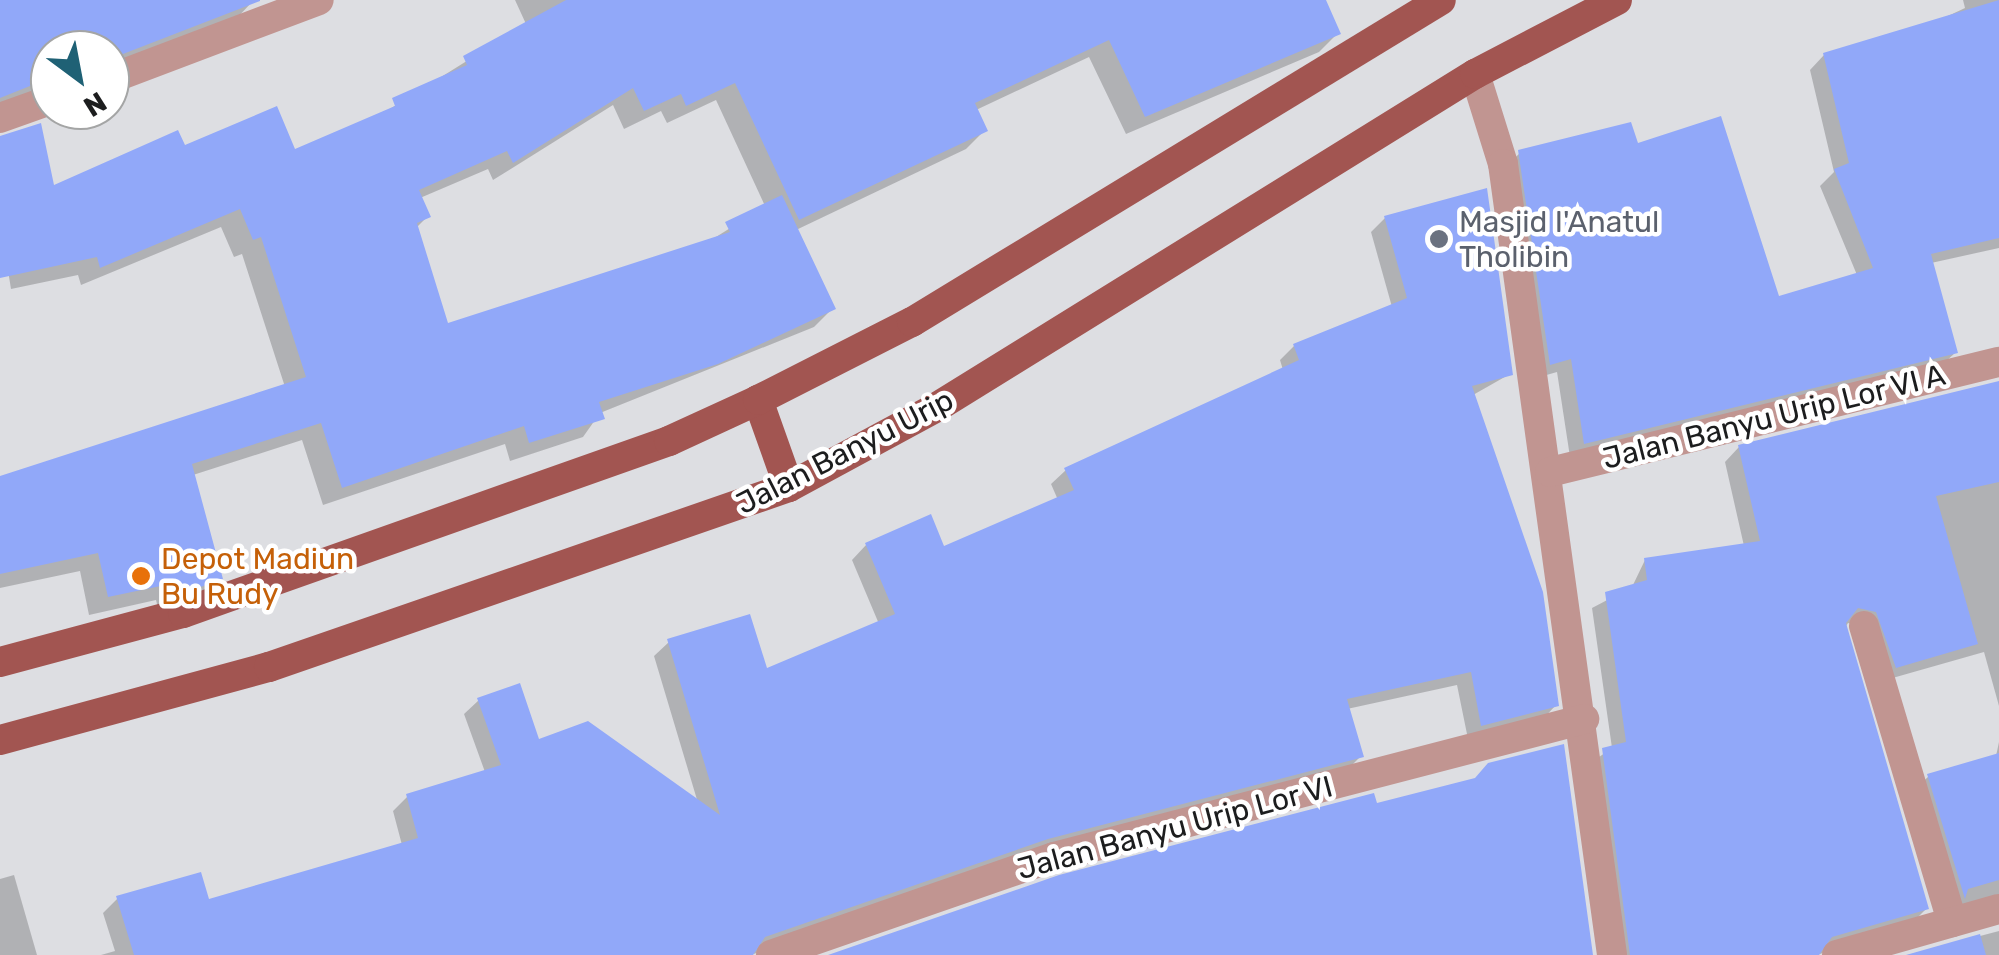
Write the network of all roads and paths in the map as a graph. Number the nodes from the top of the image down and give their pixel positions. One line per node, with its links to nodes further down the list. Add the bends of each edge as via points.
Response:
1 (319, 0): 4 (street)
2 (1441, 0): 10 (main road, via 912,322)
3 (1617, 0): 6 (main road, Jalan Banyu Urip)
4 (280, 8): 5 (street)
5 (130, 71)
6 (1474, 74): 11 (street, via 1503,164); 12 (main road, Jalan Banyu Urip, via 954,397)
7 (30, 107): 8 (street)
8 (0, 118)
9 (1999, 362): 11 (street, Jalan Banyu Urip Lor VI A)
10 (758, 400): 12 (main road); 14 (main road, via 669,441 183,613)
11 (1550, 472): 15 (street)
12 (789, 487): 16 (main road, Jalan Banyu Urip, via 269,666)
13 (1864, 626): 18 (street)
14 (0, 662)
15 (1584, 720): 19 (street, Jalan Banyu Urip Lor VI, via 1054,857); 20 (street)
16 (0, 740)
17 (1999, 909): 18 (street)
18 (1952, 922): 21 (street)
19 (771, 955)
20 (1612, 955)
21 (1836, 955)

